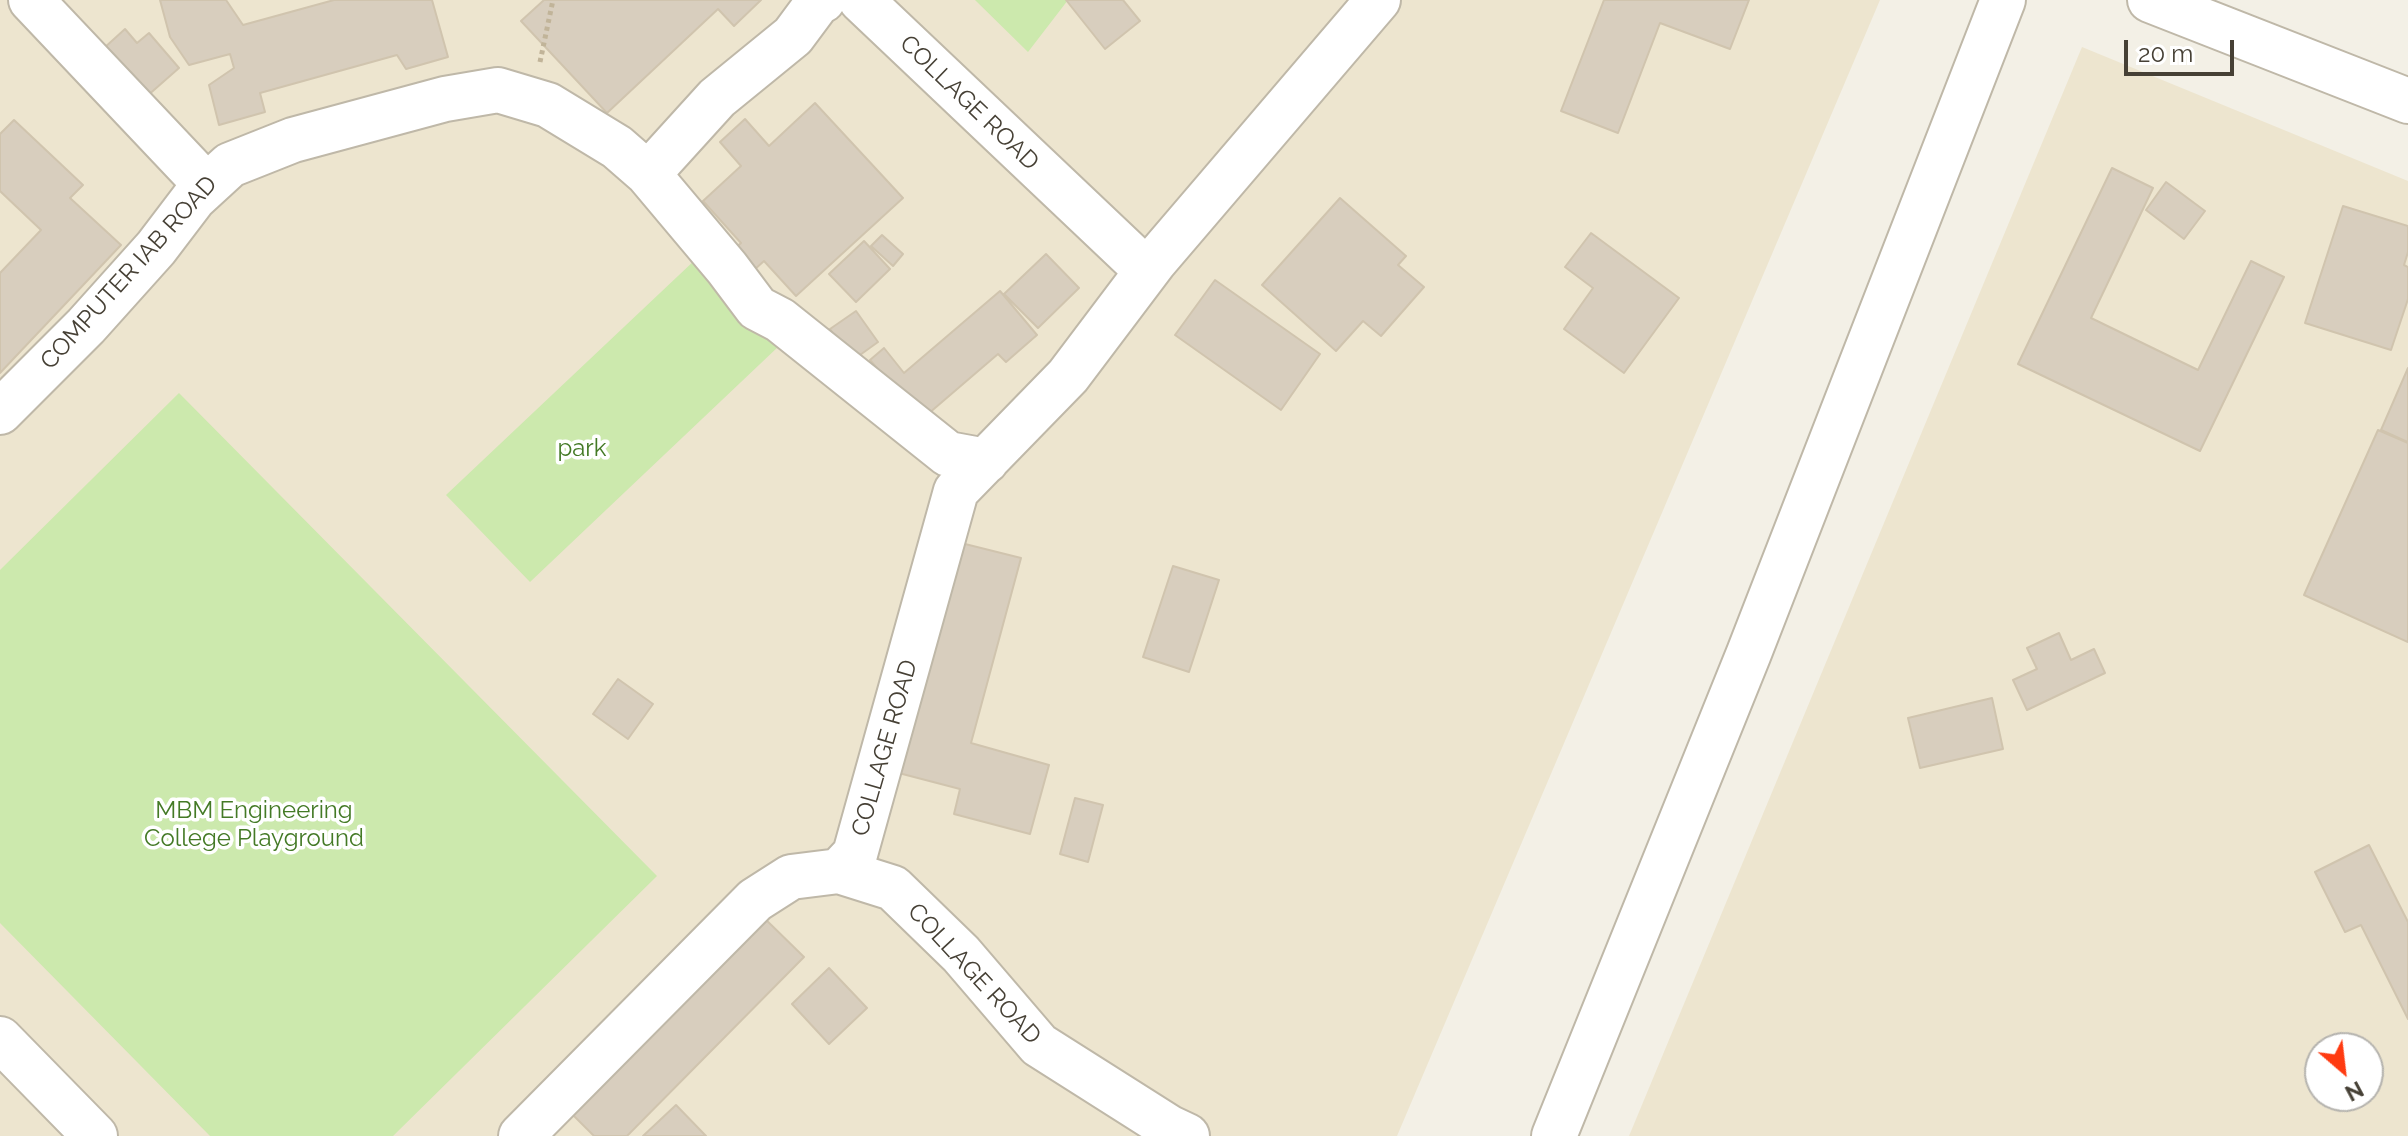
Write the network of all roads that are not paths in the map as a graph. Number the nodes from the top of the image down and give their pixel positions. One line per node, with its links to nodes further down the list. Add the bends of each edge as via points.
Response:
1 (31, 0): 9 (street)
2 (823, 0): 8 (street, via 793,36 717,98)
3 (861, 0): 10 (street, COLLAGE ROAD)
4 (1378, 0): 10 (street, COLLAGE ROAD)
5 (2003, 0): 18 (street)
6 (2150, 0): 7 (street)
7 (2408, 101)
8 (648, 174): 9 (street, COMPUTER IAB ROAD, via 617,147 548,105 498,90 293,140 230,165); 12 (street, COMPUTER IAB ROAD, via 757,308 780,320 948,454)
9 (207, 186): 11 (street, COMPUTER IAB ROAD, via 86,326)
10 (1147, 271): 12 (street, COLLAGE ROAD, via 1068,376)
11 (0, 412)
12 (986, 461): 13 (street, COLLAGE ROAD, via 956,491 855,854)
13 (839, 871): 16 (street, via 791,877 755,900); 17 (street, COLLAGE ROAD, via 893,888 961,954 1039,1045)
14 (0, 1039): 15 (street)
15 (95, 1136)
16 (521, 1136)
17 (1187, 1136)
18 (1554, 1136)

